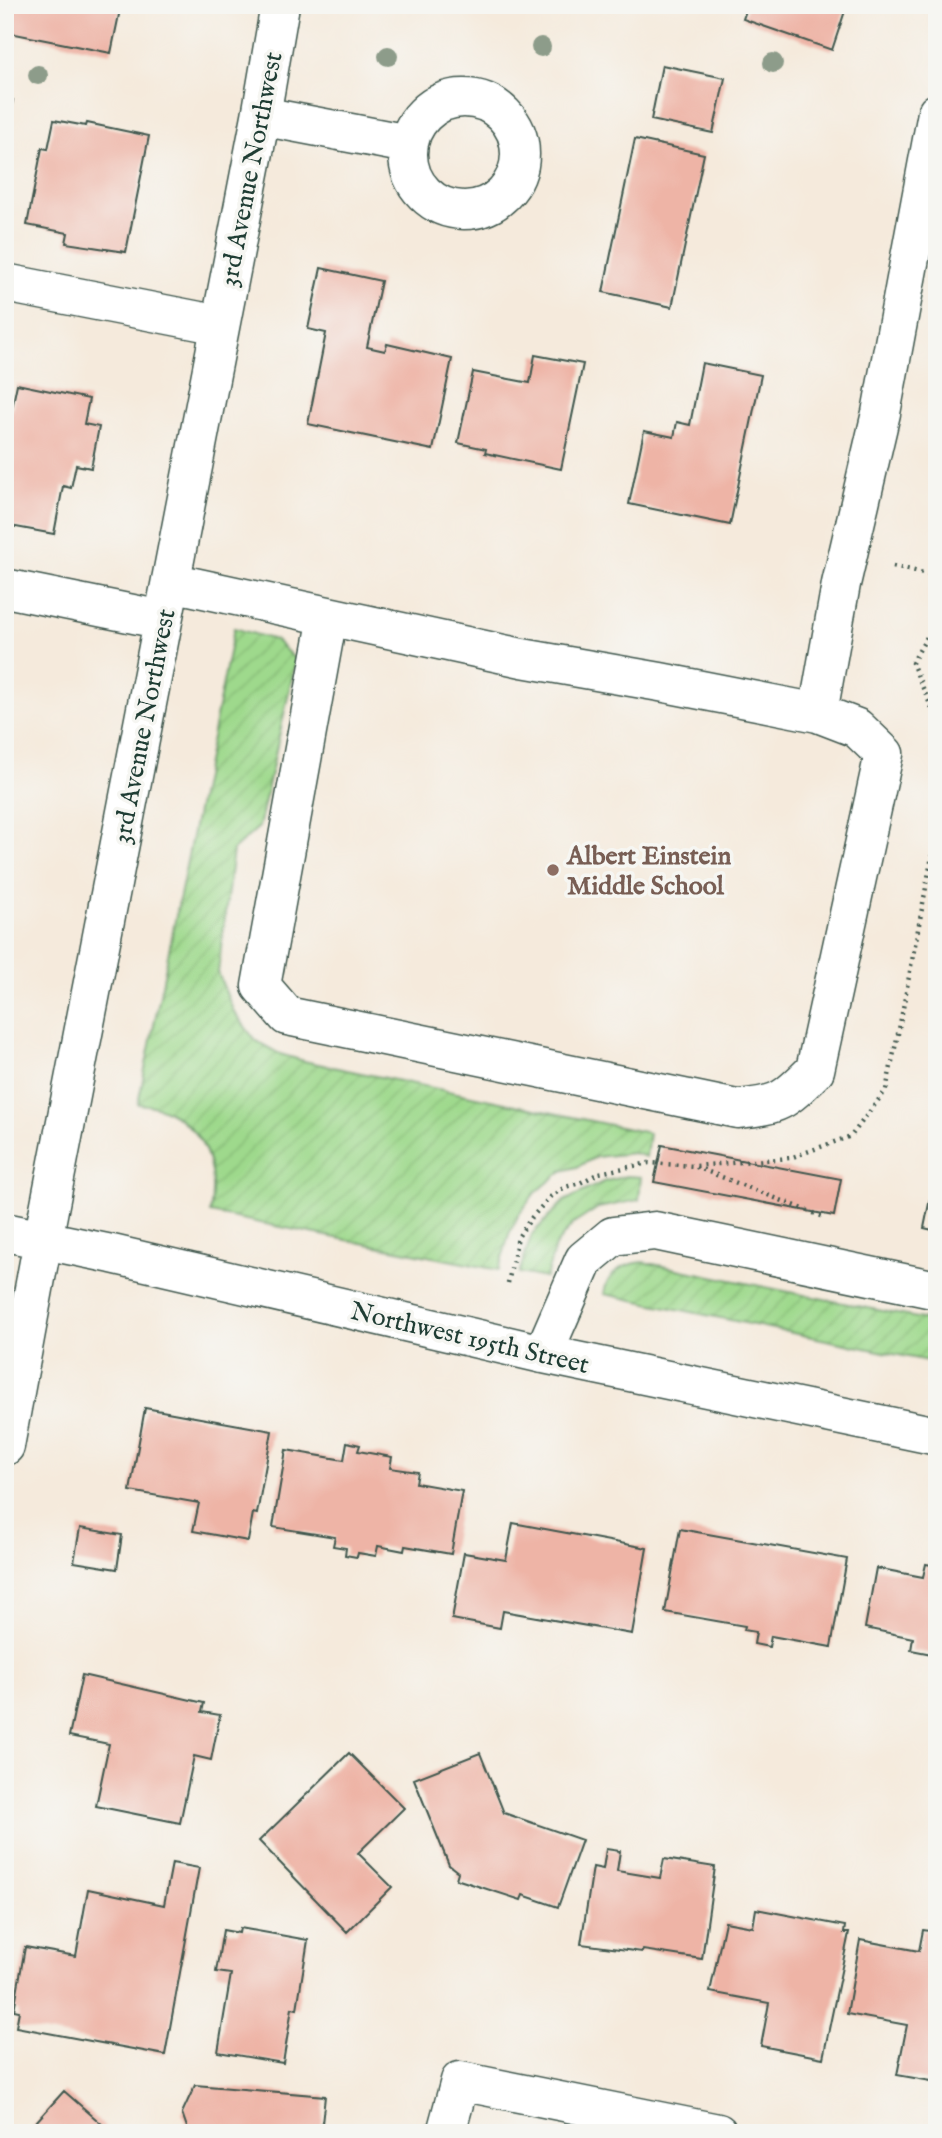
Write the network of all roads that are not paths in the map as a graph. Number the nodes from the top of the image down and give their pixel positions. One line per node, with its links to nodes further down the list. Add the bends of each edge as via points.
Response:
1 (280, 5): 3 (street, 3rd Avenue Northwest)
2 (937, 113): 11 (street)
3 (261, 116): 4 (street); 6 (street, 3rd Avenue Northwest)
4 (408, 144)
5 (5, 283): 6 (street)
6 (220, 325): 7 (street, 3rd Avenue Northwest)
7 (171, 582): 9 (street); 10 (street, 3rd Avenue Northwest)
8 (5, 588): 10 (street)
9 (328, 616): 11 (street, via 522,658); 11 (street, via 261,986 287,1016 737,1110 769,1106 789,1096 815,1070 884,754 857,728)
10 (163, 620): 13 (street, 3rd Avenue Northwest)
11 (818, 713)
12 (5, 1232): 13 (street, Northwest 195th Street)
13 (43, 1240): 15 (street, Northwest 195th Street); 17 (street, 3rd Avenue Northwest)
14 (937, 1290): 15 (street, via 655,1231 613,1236 584,1261)
15 (543, 1354): 16 (street, Northwest 195th Street)
16 (937, 1436)
17 (5, 1446)
18 (446, 2133): 19 (street, via 460,2081)
19 (718, 2133)

